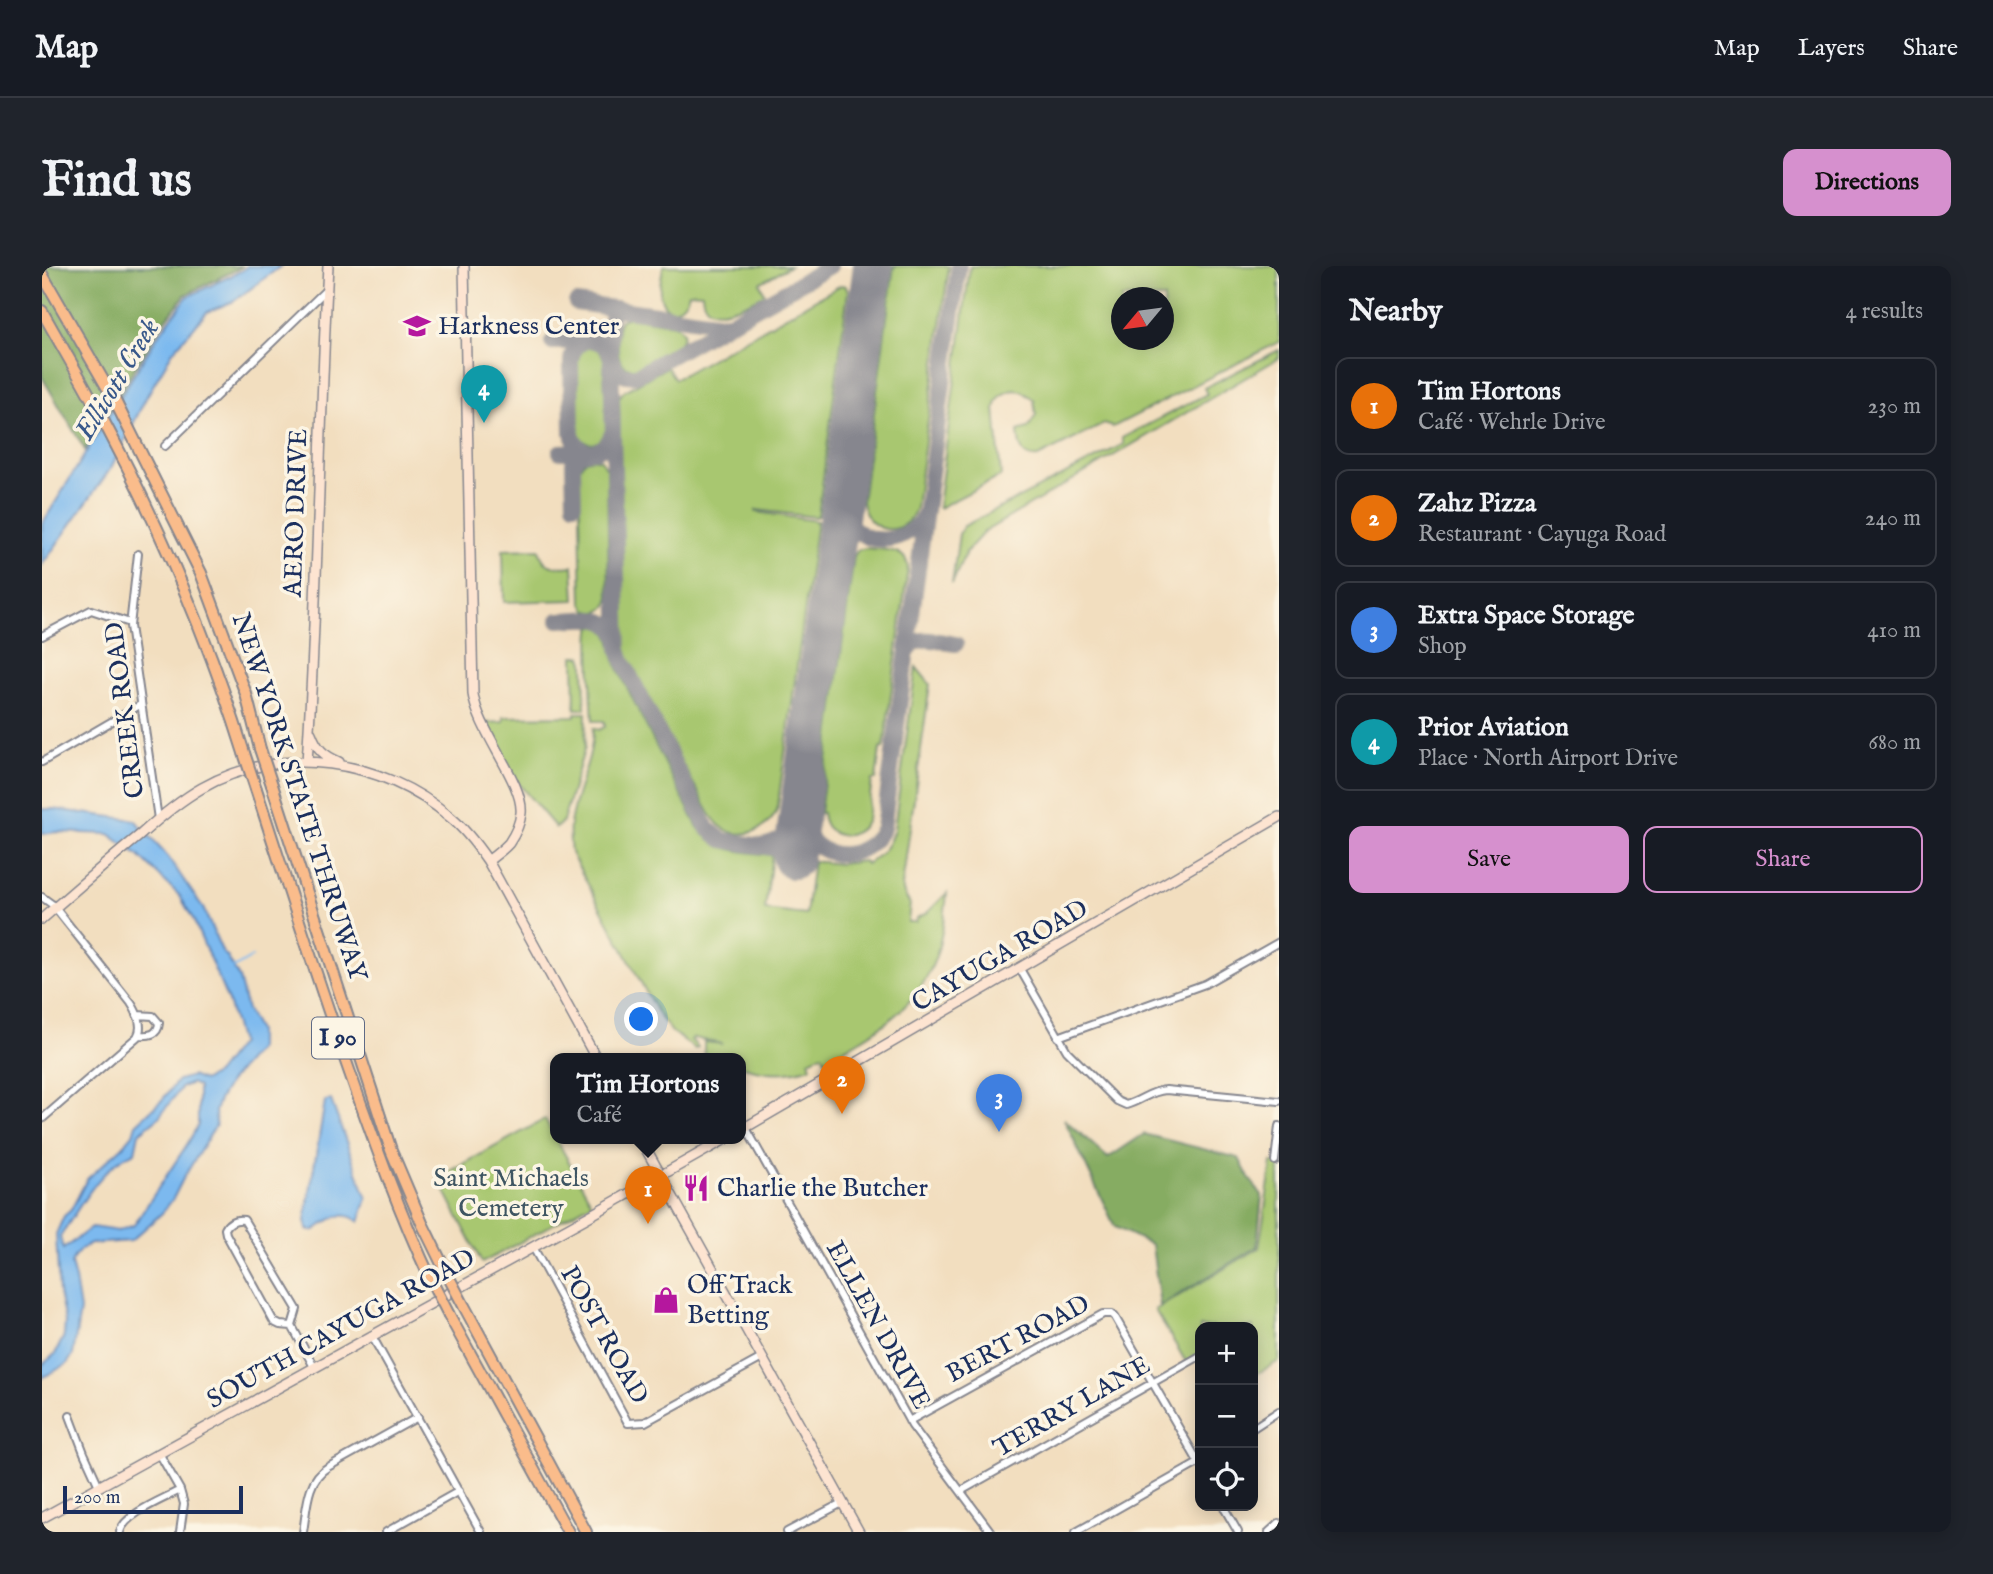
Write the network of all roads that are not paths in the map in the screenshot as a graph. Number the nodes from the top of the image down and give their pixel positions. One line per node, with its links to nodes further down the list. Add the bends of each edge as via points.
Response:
1 (328, 266): 4 (street, AERO DRIVE)
2 (464, 266): 17 (street, via 473,694 522,811 507,846)
3 (42, 274): 65 (highway, NEW YORK STATE THRUWAY / I 90, bridge, via 116,401 201,573 246,695 391,1150 422,1223)
4 (327, 289): 6 (street); 11 (street, AERO DRIVE)
5 (42, 311): 64 (highway, NEW YORK STATE THRUWAY / I 90, bridge, via 120,452 179,576 226,696 330,1015 411,1237)
6 (165, 446)
7 (138, 554): 8 (street, CREEK ROAD)
8 (130, 622): 9 (street, via 91,610); 10 (street, CREEK ROAD)
9 (42, 636)
10 (140, 705): 12 (street); 16 (street, CREEK ROAD)
11 (309, 727): 13 (street, AERO DRIVE); 14 (street, via 325,756)
12 (42, 762)
13 (307, 762): 14 (street); 16 (street, via 262,765 226,777 188,796)
14 (353, 768): 17 (street, via 421,795 459,825)
15 (1279, 817): 22 (street, CAYUGA ROAD)
16 (154, 822): 19 (street)
17 (488, 861): 26 (street)
18 (42, 897): 19 (street)
19 (55, 907): 20 (street); 23 (street)
20 (42, 919)
21 (1279, 942): 25 (street, via 1205,984)
22 (1020, 969): 25 (street); 30 (street, CAYUGA ROAD)
23 (137, 1015): 24 (street); 24 (street, via 153,1016 159,1023 153,1034)
24 (139, 1035): 28 (street)
25 (1058, 1037): 27 (street, via 1067,1051 1126,1105 1166,1090)
26 (593, 1053)
27 (1279, 1101)
28 (42, 1119)
29 (1279, 1126): 34 (street)
30 (746, 1127)
31 (746, 1134): 46 (street, ELLEN DRIVE)
32 (643, 1144): 35 (street)
33 (717, 1144): 35 (street)
34 (1275, 1161)
35 (661, 1177): 36 (street, SOUTH CAYUGA ROAD); 39 (street)
36 (533, 1247): 38 (street, SOUTH CAYUGA ROAD); 39 (street, POST ROAD, via 628,1423 645,1422)
37 (292, 1326): 37 (street, via 274,1321 226,1234 227,1224 244,1220 297,1309); 41 (street)
38 (372, 1336): 41 (street, SOUTH CAYUGA ROAD); 45 (street)
39 (762, 1358): 55 (street)
40 (1195, 1359): 42 (street, TERRY LANE)
41 (314, 1367): 48 (street, SOUTH CAYUGA ROAD)
42 (1154, 1382): 46 (street, BERT ROAD, via 1115,1317 1102,1314); 49 (street, BERT ROAD); 54 (street, TERRY LANE)
43 (1279, 1411): 47 (street)
44 (70, 1416): 51 (street)
45 (418, 1417): 53 (street); 61 (street, via 322,1471 313,1482)
46 (909, 1420): 54 (street, ELLEN DRIVE)
47 (1258, 1425)
48 (159, 1453): 51 (street, SOUTH CAYUGA ROAD); 52 (street)
49 (1195, 1454)
50 (1195, 1466): 69 (street)
51 (99, 1486): 57 (street, SOUTH CAYUGA ROAD)
52 (180, 1490): 59 (street, via 129,1518); 60 (street, via 184,1504)
53 (459, 1491): 62 (street); 63 (street)
54 (961, 1491): 68 (street, ELLEN DRIVE)
55 (842, 1503): 66 (street); 67 (street)
56 (1226, 1511): 70 (street)
57 (42, 1518)
58 (1279, 1523): 71 (street)
59 (120, 1532)
60 (180, 1532)
61 (303, 1532)
62 (386, 1532)
63 (481, 1532)
64 (568, 1532)
65 (586, 1532)
66 (787, 1532)
67 (859, 1532)
68 (991, 1532)
69 (1076, 1532)
70 (1238, 1532)
71 (1269, 1532)

